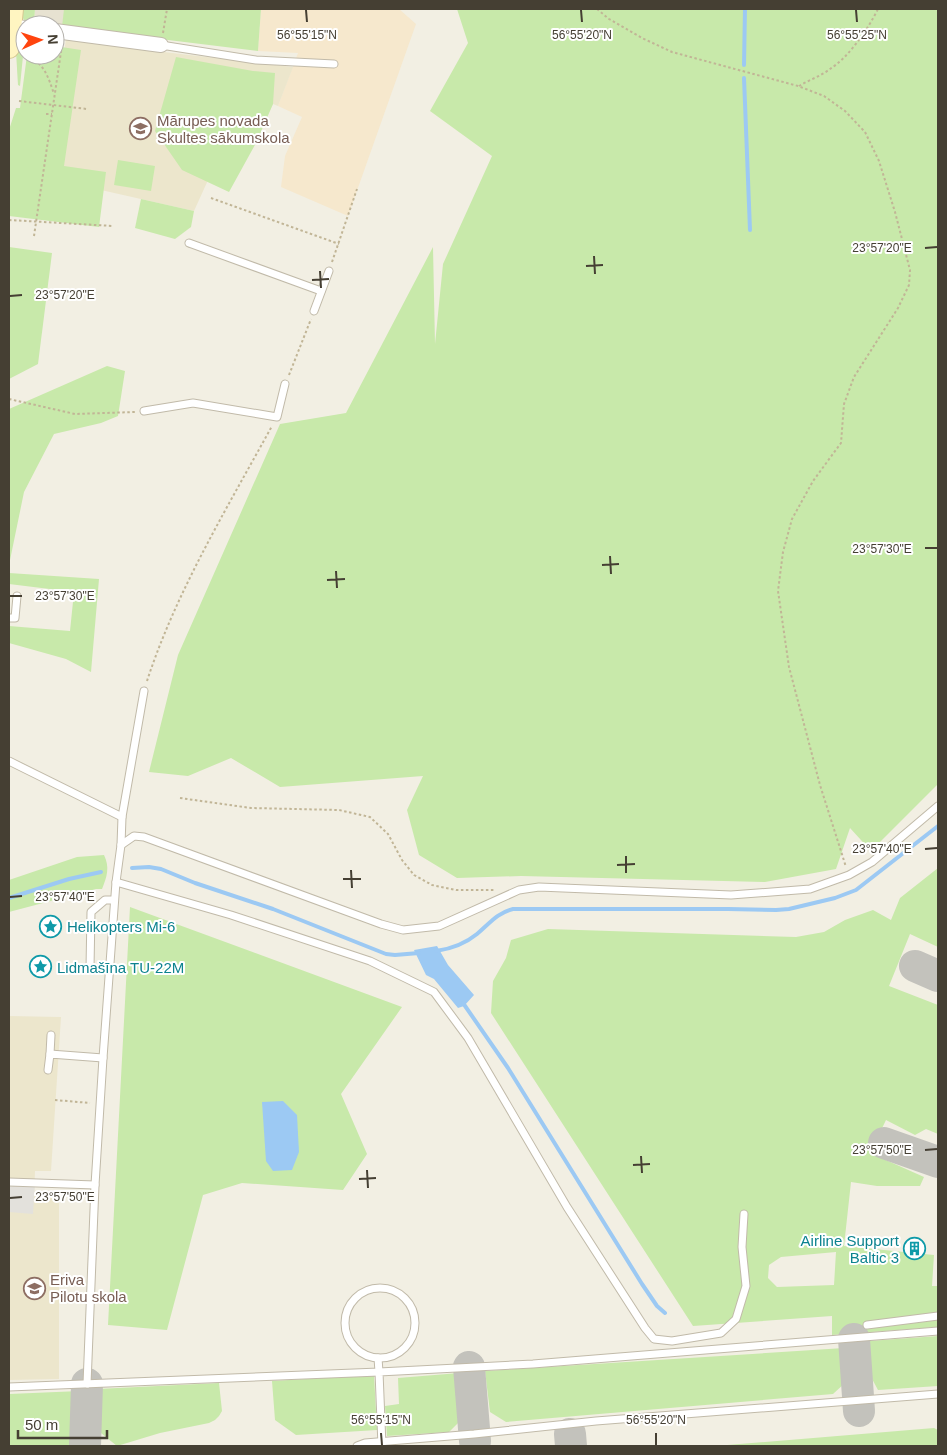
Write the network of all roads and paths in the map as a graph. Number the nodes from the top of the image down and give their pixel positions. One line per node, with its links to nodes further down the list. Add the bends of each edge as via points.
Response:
1 (167, 9): 6 (path)
2 (597, 9): 11 (path, via 608,19 672,52)
3 (878, 9): 11 (path, via 851,50 831,69)
4 (14, 22): 7 (main road)
5 (65, 33): 6 (street)
6 (161, 45): 8 (lane, via 256,60)
7 (9, 48)
8 (334, 64)
9 (42, 65): 12 (path, via 48,73)
10 (57, 65): 12 (path)
11 (798, 86): 41 (path, via 824,96 845,111 865,132 882,170 910,270 909,285 898,308 854,377 844,404 841,443 813,481 792,520 783,552 778,591 789,667 820,785)
12 (55, 97): 14 (path)
13 (19, 101): 14 (path)
14 (54, 104): 15 (path); 17 (path)
15 (86, 109)
16 (46, 114): 17 (path)
17 (52, 114): 21 (path)
18 (357, 190): 25 (path)
19 (211, 198): 25 (path)
20 (9, 220): 21 (path)
21 (36, 222): 22 (path); 23 (path)
22 (114, 226)
23 (34, 236)
24 (189, 243): 27 (lane)
25 (339, 244): 26 (path)
26 (329, 271): 27 (lane)
27 (322, 291): 28 (lane)
28 (314, 311): 29 (path)
29 (285, 384): 32 (lane)
30 (9, 399): 31 (path, via 75,414)
31 (144, 411): 32 (lane, via 193,403)
32 (277, 417): 35 (path, via 199,559 158,647)
33 (18, 596): 34 (lane, via 15,618)
34 (9, 618)
35 (144, 691): 39 (lane)
36 (9, 761): 39 (lane)
37 (180, 798): 43 (path, via 251,808 339,810 370,818 388,834 414,875 432,885 456,890)
38 (938, 806): 41 (lane, via 872,862)
39 (122, 816): 40 (lane)
40 (121, 845): 42 (lane); 43 (lane, via 134,836 144,838 403,930 439,926)
41 (849, 875): 43 (lane, via 810,889 731,894 540,887)
42 (116, 882): 44 (lane); 54 (lane, via 231,915 370,962 434,992 468,1038 566,1207 654,1339 672,1341 721,1333 736,1319 746,1286 742,1247)
43 (519, 890)
44 (114, 900): 45 (lane, via 105,900 91,912); 48 (lane)
45 (90, 968)
46 (51, 1035): 47 (lane)
47 (50, 1054): 48 (lane); 49 (lane)
48 (103, 1058): 51 (lane)
49 (48, 1070)
50 (55, 1100): 51 (path)
51 (100, 1103): 53 (lane)
52 (9, 1182): 53 (lane)
53 (95, 1185): 60 (lane)
54 (744, 1214)
55 (938, 1316): 56 (lane)
56 (867, 1325)
57 (938, 1331): 59 (lane, via 533,1364)
58 (378, 1358): 58 (lane, via 404,1348 413,1334 415,1323 411,1307 400,1294 377,1288 356,1297 345,1317 345,1329 357,1349); 59 (lane)
59 (379, 1372): 60 (lane); 63 (lane)
60 (87, 1384): 61 (lane)
61 (9, 1388)
62 (938, 1394): 63 (lane, via 596,1421)
63 (382, 1444): 64 (lane)
64 (357, 1446)

